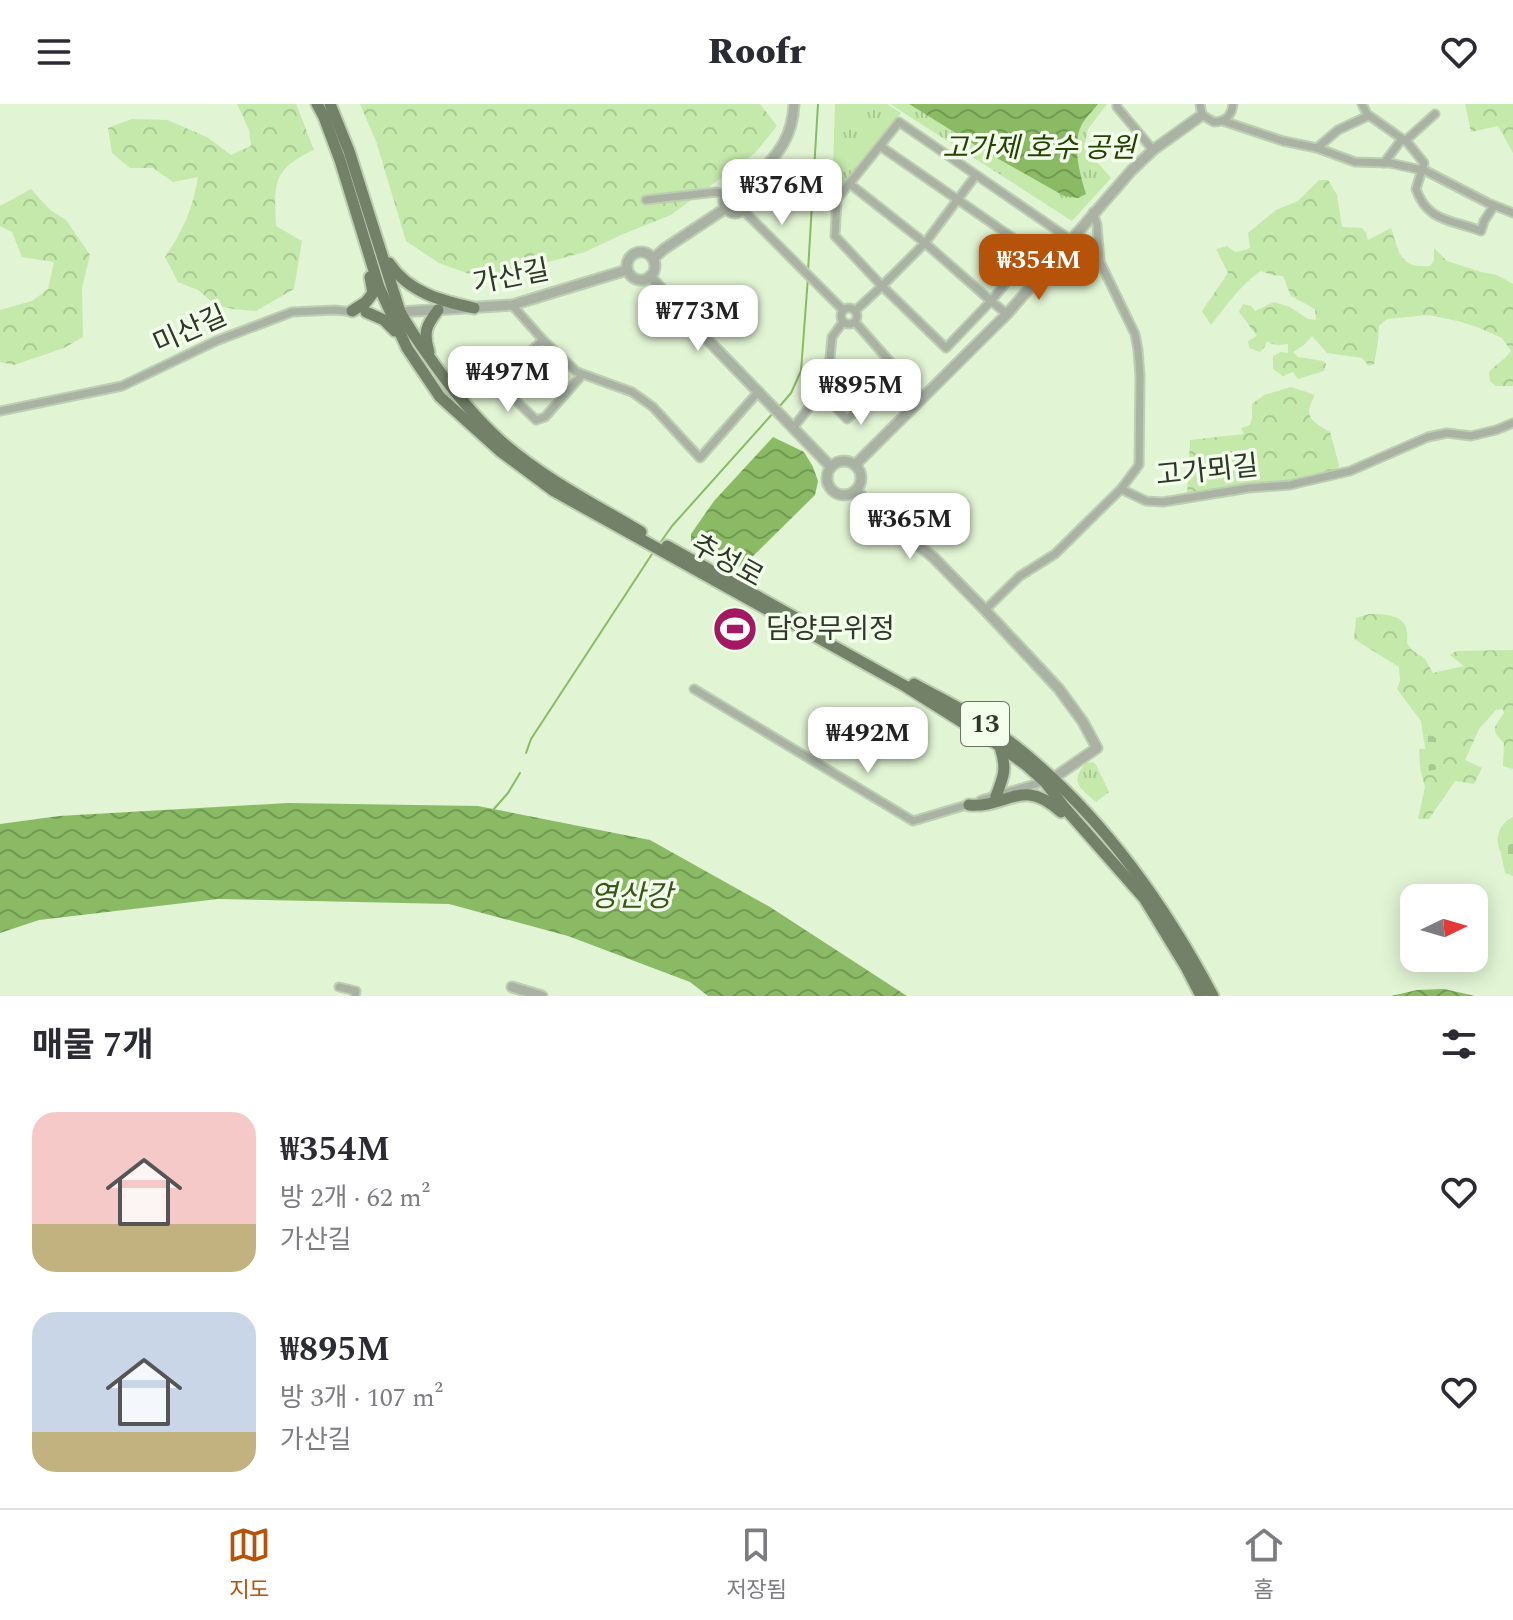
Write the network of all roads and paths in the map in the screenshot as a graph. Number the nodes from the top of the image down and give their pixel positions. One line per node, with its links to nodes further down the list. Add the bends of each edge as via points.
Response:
1 (317, 104): 30 (main road, 추성로 / 13)
2 (794, 104): 19 (street, via 789,135)
3 (1117, 104): 14 (street)
4 (1233, 104): 10 (street)
5 (1362, 104): 9 (street)
6 (331, 106): 30 (main road, 추성로 / 13, via 349,151)
7 (1201, 109): 10 (street, via 1209,121); 14 (street)
8 (1435, 114): 11 (street)
9 (1368, 116): 11 (street); 13 (street, via 1338,130)
10 (1223, 121): 13 (street)
11 (1404, 140): 15 (street); 16 (street, via 1424,163)
12 (880, 146): 17 (street, via 899,122); 18 (street); 21 (street)
13 (1317, 148): 15 (street, via 1355,162)
14 (1153, 150): 26 (street)
15 (1384, 163): 16 (street)
16 (1421, 171): 23 (street); 23 (street, via 1418,194 1426,209 1442,219 1481,231)
17 (976, 175): 21 (street); 28 (street)
18 (850, 184): 29 (street); 34 (street, via 837,199 835,236)
19 (743, 194): 20 (street); 25 (street)
20 (727, 196): 22 (street, via 716,192); 24 (street)
21 (957, 199): 29 (street); 35 (street, via 1032,251)
22 (646, 200)
23 (1494, 206): 27 (street)
24 (726, 208): 25 (street, via 734,213); 31 (street)
25 (743, 210): 39 (street)
26 (1093, 212): 28 (street); 60 (street, via 1100,262 1138,350 1139,465)
27 (1513, 213)
28 (1071, 240): 44 (street)
29 (925, 243): 34 (street); 35 (street)
30 (374, 252): 37 (main road, via 419,290); 40 (main road, via 373,293); 43 (main road, 추성로 / 13, via 379,287)
31 (653, 259): 32 (street, via 646,252 633,253); 33 (street)
32 (627, 270): 33 (street, via 637,280); 36 (street, 가산길)
33 (650, 276): 52 (street)
34 (882, 286): 35 (street, via 946,348); 41 (street)
35 (991, 301): 44 (street)
36 (512, 305): 37 (street, 가산길); 48 (street)
37 (474, 308): 38 (street, 가산길)
38 (438, 310): 43 (street, 가산길); 49 (main road, via 426,328)
39 (843, 310): 41 (street); 45 (street)
40 (352, 311): 42 (street, 미산길); 55 (street, 미산길, via 292,312 122,386)
41 (855, 311): 46 (street)
42 (366, 312): 43 (street, 미산길); 47 (main road)
43 (396, 313): 47 (main road, 추성로 / 13); 49 (main road, 추성로 / 13)
44 (1007, 314): 54 (street)
45 (843, 322): 46 (street); 53 (street, via 832,337)
46 (855, 322): 50 (street)
47 (401, 336): 62 (main road, 추성로 / 13, via 440,397 500,451 554,491)
48 (543, 340): 51 (street); 51 (street, via 501,378 500,385 536,420 545,417)
49 (431, 360): 62 (main road, 추성로 / 13, via 503,442)
50 (897, 370): 53 (street, via 847,419); 54 (street)
51 (582, 375): 52 (street, via 632,392 700,458)
52 (759, 391): 57 (street)
53 (821, 392): 57 (street)
54 (923, 399): 58 (street)
55 (0, 411)
56 (1513, 423): 60 (street, 고가뫼길, via 1471,436 1428,437 1350,471 1290,485 1163,502 1146,501)
57 (793, 428): 59 (street)
58 (855, 465): 59 (street, via 840,461); 61 (street, via 861,481)
59 (831, 467): 61 (street, via 827,482 832,491 841,496)
60 (1121, 489): 64 (street, 고가뫼길, via 1055,554 1020,576)
61 (856, 491): 64 (street)
62 (644, 537): 63 (main road, 추성로 / 13)
63 (670, 552): 66 (main road, 추성로 / 13); 67 (main road, 추성로 / 13, via 958,707 1026,754)
64 (985, 610): 67 (street, via 1059,689 1097,748)
65 (694, 689): 69 (street, via 913,821)
66 (1000, 746): 67 (main road, 추성로 / 13); 68 (main road, via 1005,774)
67 (1048, 780): 68 (street); 70 (main road, 추성로 / 13, via 1064,807); 76 (main road, 추성로 / 13, via 1099,826 1135,870)
68 (996, 796): 69 (street)
69 (969, 805): 70 (main road, via 1022,793 1048,800)
70 (1128, 879): 75 (main road, 추성로 / 13)
71 (339, 987): 73 (street, via 356,991)
72 (512, 991): 74 (street)
73 (355, 996)
74 (542, 996)
75 (1201, 996)
76 (1213, 996)

